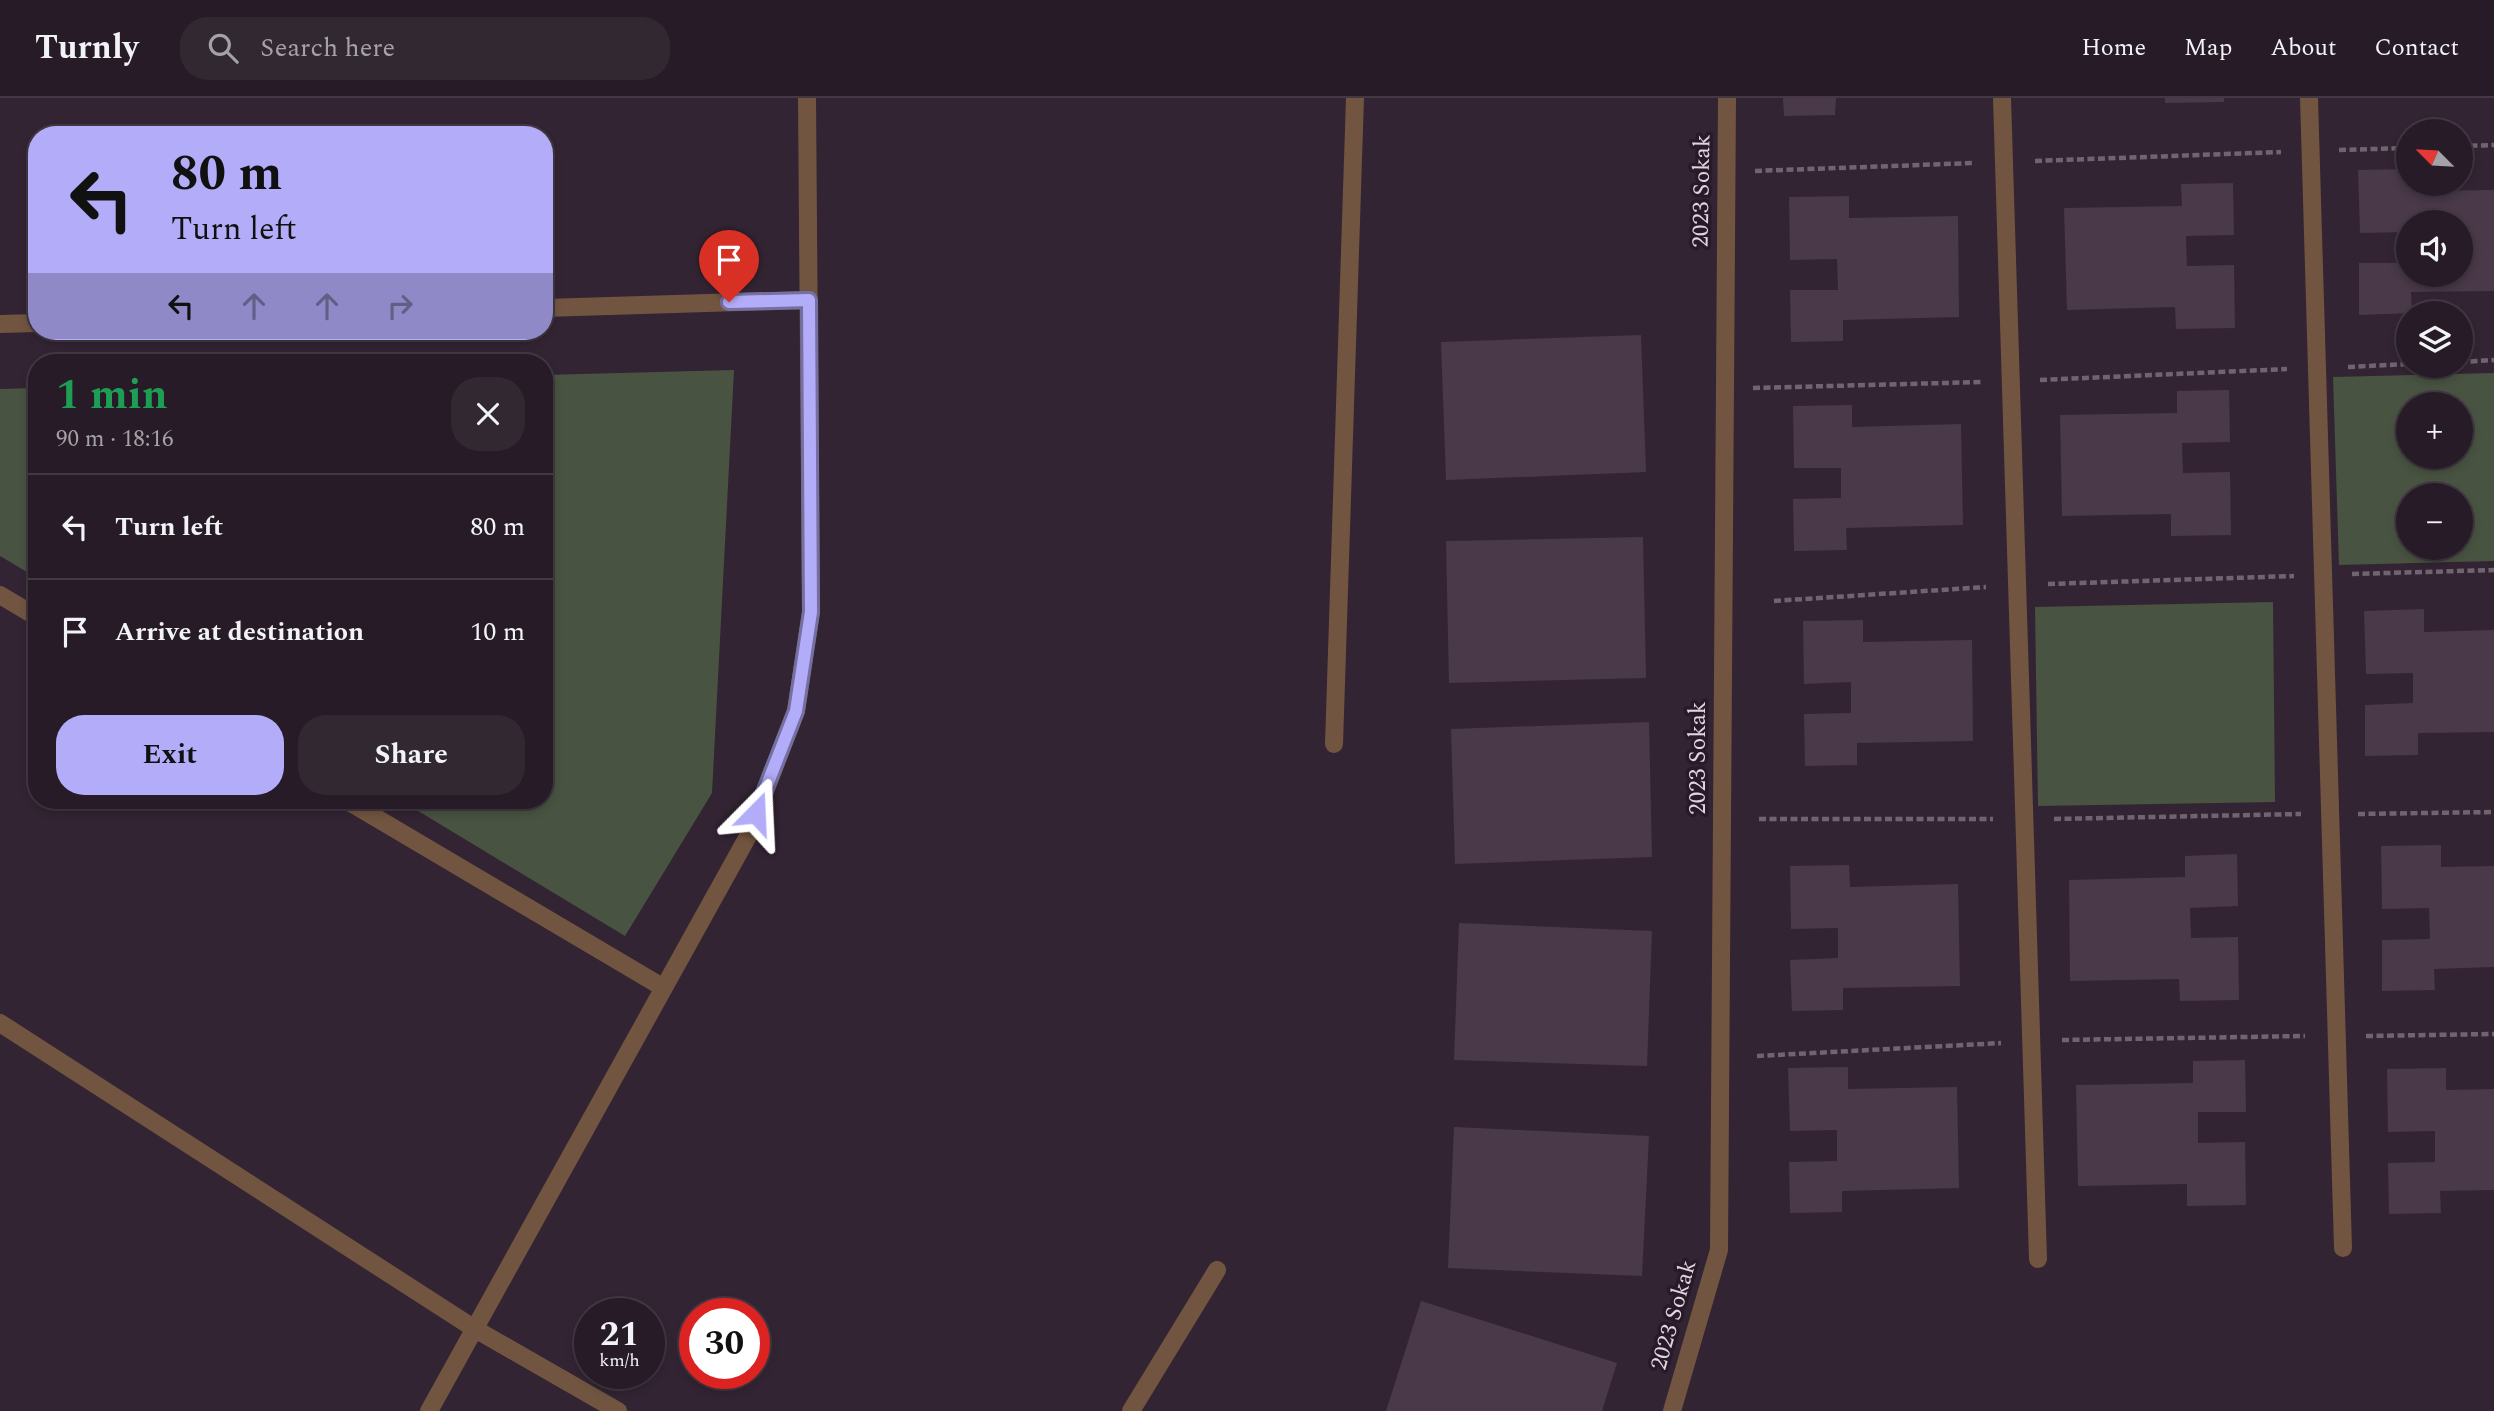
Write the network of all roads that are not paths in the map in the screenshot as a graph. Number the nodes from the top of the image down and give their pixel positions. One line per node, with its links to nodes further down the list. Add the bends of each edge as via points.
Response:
1 (807, 98): 6 (street)
2 (1355, 98): 12 (street)
3 (1727, 98): 23 (street, 2023 Sokak, via 1718,1250)
4 (2002, 98): 17 (street)
5 (2309, 98): 16 (street)
6 (809, 300): 7 (street); 14 (street, via 811,612 796,711 747,838)
7 (553, 308)
8 (28, 323): 9 (street)
9 (0, 324)
10 (0, 595): 11 (street)
11 (28, 612)
12 (1334, 744)
13 (361, 809): 14 (street)
14 (664, 988): 19 (street)
15 (0, 1023): 19 (street)
16 (2343, 1248)
17 (2038, 1259)
18 (1217, 1270): 22 (street)
19 (475, 1329): 20 (street); 21 (street)
20 (429, 1411)
21 (618, 1411)
22 (1131, 1411)
23 (1672, 1411)

